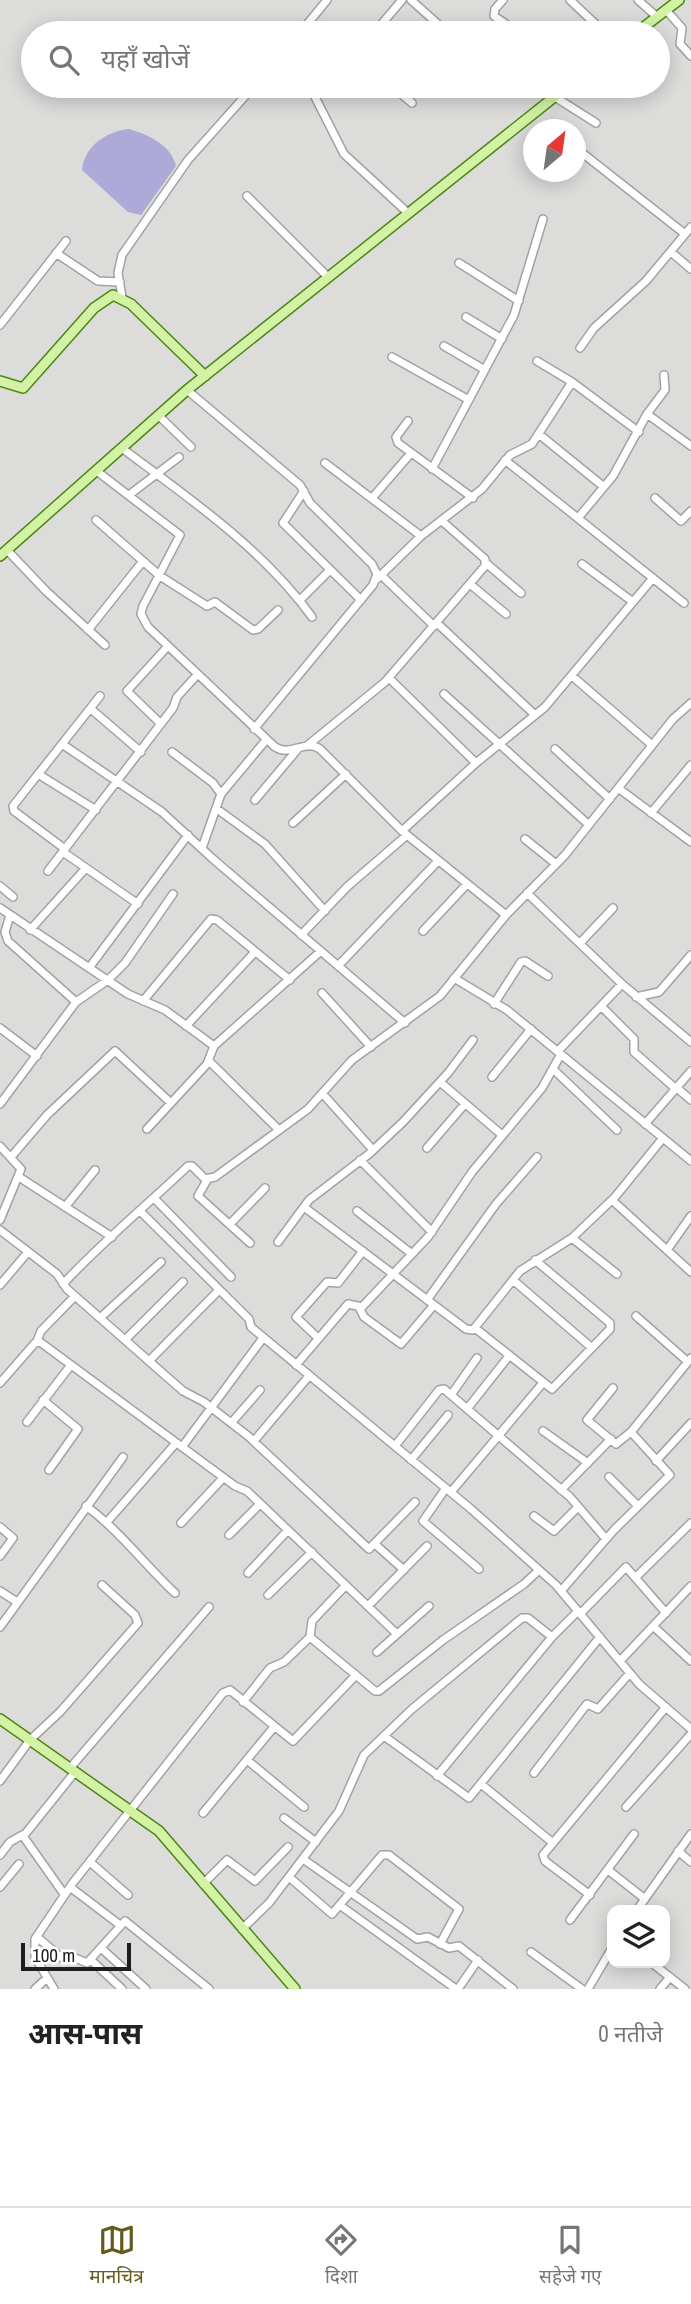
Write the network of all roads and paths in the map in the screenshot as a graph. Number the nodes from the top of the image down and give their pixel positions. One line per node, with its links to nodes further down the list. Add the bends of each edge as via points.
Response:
1 (327, 0): 10 (street)
2 (402, 0): 11 (street)
3 (411, 0): 12 (street)
4 (503, 0): 13 (street, via 494,16)
5 (570, 0): 14 (street)
6 (638, 0): 9 (street)
7 (679, 0): 8 (main road)
8 (666, 10): 9 (main road); 16 (street, via 682,28 680,47)
9 (657, 17): 15 (main road)
10 (310, 21)
11 (384, 21)
12 (435, 21)
13 (501, 21)
14 (592, 21)
15 (652, 21)
16 (691, 56)
17 (244, 98): 36 (street, via 168,186 122,255)
18 (316, 98): 26 (street, via 344,154)
19 (406, 98): 22 (street)
20 (554, 98): 26 (main road)
21 (557, 98): 23 (street)
22 (412, 103)
23 (596, 123)
24 (586, 156): 29 (street)
25 (247, 196): 35 (street)
26 (408, 213): 35 (main road)
27 (544, 219): 38 (street)
28 (691, 227): 29 (street)
29 (685, 234): 31 (street)
30 (65, 242): 32 (street)
31 (671, 252): 34 (street); 43 (street, via 594,328)
32 (56, 253): 36 (street, via 98,281); 40 (street)
33 (459, 263): 38 (street)
34 (691, 269)
35 (328, 277): 48 (main road)
36 (120, 282): 37 (street)
37 (122, 297): 48 (main road); 49 (main road, via 113,295 94,308 23,388)
38 (519, 301): 41 (street)
39 (466, 317): 41 (street)
40 (0, 325)
41 (502, 339): 46 (street)
42 (444, 346): 46 (street)
43 (580, 348)
44 (392, 357): 52 (street)
45 (537, 361): 50 (street)
46 (485, 370): 52 (street)
47 (664, 375): 53 (street, via 665,390)
48 (205, 376): 51 (main road)
49 (0, 381)
50 (572, 382): 56 (street); 57 (street)
51 (187, 390): 54 (main road); 69 (street)
52 (469, 400): 65 (street)
53 (647, 414): 56 (street); 58 (street)
54 (159, 416): 59 (street); 60 (main road)
55 (408, 421): 61 (street, via 396,440)
56 (639, 432): 68 (street)
57 (540, 435): 63 (street); 68 (street)
58 (691, 446)
59 (191, 447)
60 (123, 449): 66 (main road); 67 (street)
61 (411, 453): 65 (street); 71 (street)
62 (179, 457): 67 (street)
63 (505, 460): 72 (street); 75 (street)
64 (325, 463): 71 (street)
65 (432, 469): 72 (street)
66 (98, 472): 70 (street); 79 (main road)
67 (156, 474): 70 (street); 89 (street, via 241,541)
68 (604, 487): 75 (street)
69 (304, 491): 83 (street, via 283,523); 85 (street)
70 (129, 495): 84 (street, via 180,535)
71 (373, 497): 78 (street)
72 (473, 498): 77 (street)
73 (654, 498): 74 (street, via 681,521)
74 (691, 511)
75 (578, 519): 86 (street)
76 (96, 520): 80 (street)
77 (442, 522): 78 (street); 81 (street)
78 (421, 536): 85 (street)
79 (3, 553): 97 (street)
80 (143, 561): 84 (street); 97 (street)
81 (486, 563): 87 (street); 88 (street)
82 (582, 564): 91 (street)
83 (330, 570): 89 (street); 90 (street)
84 (160, 576): 93 (street, via 207,606 222,605 253,630); 99 (street, via 141,614)
85 (379, 577): 90 (street); 96 (street)
86 (653, 578): 91 (street); 92 (street)
87 (470, 584): 94 (street); 96 (street)
88 (521, 593)
89 (300, 600): 95 (street)
90 (361, 600): 109 (street)
91 (632, 602): 101 (street)
92 (684, 603)
93 (278, 610)
94 (506, 614)
95 (312, 617)
96 (435, 624): 102 (street); 107 (street)
97 (88, 630): 98 (street)
98 (105, 645)
99 (168, 646): 100 (street); 108 (street, via 127,691)
100 (197, 674): 108 (street); 109 (street)
101 (572, 676): 107 (street); 114 (street)
102 (389, 678): 112 (street); 119 (street)
103 (444, 694): 113 (street)
104 (100, 696): 106 (street)
105 (691, 703): 114 (street)
106 (91, 709): 111 (street); 117 (street)
107 (536, 715): 113 (street)
108 (161, 724): 117 (street)
109 (254, 729): 110 (street)
110 (266, 740): 115 (street, via 281,751); 125 (street)
111 (62, 744): 121 (street); 123 (street)
112 (308, 745): 115 (street); 122 (street, via 320,749)
113 (499, 745): 119 (street); 132 (street)
114 (652, 745): 124 (street)
115 (299, 748): 127 (street)
116 (555, 749): 126 (street)
117 (141, 751): 123 (street)
118 (172, 752): 125 (street)
119 (476, 763): 133 (street)
120 (691, 765): 130 (street)
121 (38, 774): 128 (street); 138 (street, via 13,808)
122 (346, 774): 131 (street); 133 (street)
123 (118, 783): 128 (street); 134 (street)
124 (618, 788): 126 (street); 130 (street)
125 (221, 794): 129 (street)
126 (610, 799): 132 (street)
127 (255, 800)
128 (96, 810): 138 (street)
129 (216, 810): 137 (street); 151 (street, via 265,844)
130 (652, 813): 136 (street)
131 (293, 823)
132 (589, 825): 140 (street)
133 (405, 833): 139 (street); 151 (street)
134 (188, 835): 137 (street); 148 (street)
135 (525, 839): 140 (street)
136 (691, 842)
137 (202, 848): 156 (street)
138 (64, 851): 141 (street); 142 (street)
139 (438, 861): 143 (street); 161 (street)
140 (556, 864): 145 (street)
141 (86, 868): 148 (street); 154 (street)
142 (48, 871)
143 (467, 884): 153 (street); 155 (street)
144 (0, 886): 147 (street)
145 (527, 893): 153 (street); 157 (street)
146 (173, 894): 165 (street, via 131,956)
147 (13, 897)
148 (138, 904): 162 (street)
149 (0, 908): 152 (street)
150 (612, 908): 157 (street)
151 (325, 911): 156 (street)
152 (10, 915): 154 (street); 171 (street, via 5,932 8,941)
153 (506, 915): 164 (street)
154 (30, 930): 162 (street)
155 (423, 931)
156 (301, 935): 158 (street)
157 (581, 942): 167 (street)
158 (321, 951): 161 (street); 166 (street)
159 (255, 952): 166 (street); 170 (street, via 211,919); 175 (street)
160 (691, 955): 169 (street, via 663,989)
161 (338, 966): 174 (street)
162 (89, 968): 165 (street)
163 (548, 976): 172 (street, via 523,961)
164 (454, 978): 172 (street); 174 (street, via 440,996)
165 (108, 980): 170 (street); 171 (street)
166 (290, 981): 180 (street)
167 (622, 984): 169 (street); 173 (street)
168 (322, 993): 181 (street)
169 (636, 997): 179 (street)
170 (143, 1001): 175 (street)
171 (76, 1002): 183 (street)
172 (494, 1004): 177 (street)
173 (601, 1006): 182 (street); 189 (street, via 634,1039 634,1052)
174 (405, 1023): 181 (street)
175 (186, 1026): 180 (street)
176 (0, 1028): 183 (street)
177 (531, 1029): 182 (street); 187 (street)
178 (473, 1040): 188 (street)
179 (691, 1042)
180 (214, 1045): 184 (street)
181 (371, 1047): 190 (street, via 352,1060)
182 (559, 1053): 185 (street); 195 (street)
183 (37, 1056): 193 (street)
184 (209, 1061): 192 (street); 197 (street)
185 (554, 1069): 198 (street); 199 (street)
186 (691, 1071): 189 (street)
187 (492, 1077)
188 (440, 1082): 194 (street); 203 (street)
189 (676, 1088): 191 (street); 195 (street)
190 (322, 1093): 197 (street); 203 (street)
191 (691, 1100)
192 (171, 1103): 196 (street); 204 (street, via 116,1051 47,1115)
193 (0, 1104)
194 (464, 1105): 199 (street); 202 (street)
195 (645, 1124): 200 (street)
196 (146, 1129)
197 (279, 1130): 210 (street)
198 (617, 1130)
199 (502, 1135): 222 (street)
200 (663, 1139): 207 (street); 213 (street)
201 (0, 1146): 204 (street)
202 (427, 1148)
203 (373, 1150): 206 (street)
204 (11, 1157): 209 (street, via 21,1169)
205 (537, 1157): 243 (street, via 496,1204)
206 (360, 1160): 215 (street); 222 (street)
207 (691, 1161)
208 (95, 1170): 214 (street)
209 (19, 1178): 214 (street); 219 (street)
210 (207, 1180): 212 (street, via 188,1166); 220 (street, via 198,1196)
211 (265, 1188): 220 (street)
212 (154, 1198): 217 (street); 236 (street)
213 (612, 1200): 224 (street); 227 (street)
214 (65, 1207): 223 (street)
215 (304, 1207): 225 (street); 228 (street)
216 (357, 1211): 230 (street)
217 (140, 1212): 223 (street); 241 (street)
218 (691, 1216): 227 (street)
219 (0, 1220)
220 (230, 1224): 226 (street)
221 (0, 1230): 229 (street)
222 (432, 1232): 230 (street)
223 (112, 1237): 239 (street)
224 (572, 1238): 231 (street); 235 (street)
225 (278, 1242)
226 (250, 1243)
227 (667, 1250): 233 (street)
228 (363, 1251): 234 (street); 250 (street, via 338,1283 327,1282 296,1317)
229 (28, 1252): 239 (street); 240 (street)
230 (412, 1254): 234 (street)
231 (535, 1260): 237 (street); 253 (street, via 610,1323 610,1329)
232 (162, 1262): 247 (street)
233 (691, 1272)
234 (393, 1273): 243 (street); 245 (street)
235 (617, 1274)
236 (232, 1277)
237 (513, 1280): 248 (street); 253 (street)
238 (183, 1282): 251 (street)
239 (64, 1284): 242 (street)
240 (0, 1286)
241 (219, 1290): 249 (street); 257 (street)
242 (75, 1296): 247 (street); 252 (street)
243 (427, 1300): 244 (street)
244 (434, 1305): 245 (street, via 401,1344); 248 (street, via 466,1329)
245 (359, 1309): 250 (street, via 348,1304)
246 (636, 1316): 256 (street)
247 (100, 1318): 251 (street)
248 (475, 1328): 254 (street)
249 (263, 1338): 258 (street); 267 (street)
250 (318, 1339): 258 (street)
251 (125, 1340): 257 (street)
252 (37, 1341): 259 (street); 261 (street)
253 (592, 1348): 262 (street, via 554,1388)
254 (509, 1356): 262 (street); 268 (street)
255 (477, 1358): 265 (street)
256 (689, 1360): 274 (street)
257 (149, 1361): 267 (street, via 190,1396)
258 (296, 1364): 260 (street)
259 (71, 1365): 266 (street); 278 (street)
260 (309, 1376): 277 (street); 279 (street)
261 (0, 1383)
262 (542, 1384): 275 (street)
263 (613, 1388): 276 (street, via 587,1418)
264 (260, 1390): 271 (street)
265 (451, 1395): 268 (street); 279 (street, via 439,1390)
266 (43, 1401): 270 (street); 284 (street, via 78,1429)
267 (211, 1407): 271 (street); 278 (street)
268 (467, 1409): 275 (street)
269 (448, 1415): 281 (street)
270 (27, 1422)
271 (232, 1422): 277 (street)
272 (691, 1423): 282 (street)
273 (543, 1431): 283 (street)
274 (631, 1432): 276 (street, via 618,1444); 282 (street)
275 (498, 1437): 287 (street); 288 (street)
276 (611, 1439): 283 (street)
277 (254, 1441): 302 (street, via 369,1549)
278 (179, 1445): 286 (street); 295 (street)
279 (395, 1446): 281 (street)
280 (123, 1457): 291 (street)
281 (411, 1460): 287 (street)
282 (656, 1461): 292 (street, via 670,1475)
283 (588, 1463): 288 (street)
284 (49, 1470)
285 (609, 1477): 292 (street)
286 (223, 1478): 290 (street); 296 (street)
287 (449, 1490): 306 (street, via 423,1521); 308 (street)
288 (561, 1490): 293 (street)
289 (415, 1502): 302 (street)
290 (260, 1504): 299 (street); 300 (street)
291 (86, 1506): 295 (street); 318 (street)
292 (638, 1506): 301 (street)
293 (577, 1508): 294 (street, via 554,1531); 301 (street)
294 (534, 1516)
295 (107, 1522): 316 (street)
296 (181, 1523)
297 (691, 1523): 310 (street)
298 (0, 1527): 305 (street, via 13,1538)
299 (288, 1530): 304 (street); 309 (street)
300 (229, 1535)
301 (606, 1539): 315 (street)
302 (376, 1545): 307 (street)
303 (427, 1546): 307 (street)
304 (312, 1552): 312 (street); 317 (street)
305 (0, 1556)
306 (479, 1569)
307 (404, 1570): 319 (street)
308 (539, 1570): 315 (street); 334 (street, via 379,1691)
309 (248, 1573)
310 (637, 1576): 322 (street, via 624,1568); 323 (street)
311 (103, 1584): 341 (street, via 138,1623)
312 (346, 1585): 319 (street); 327 (street, via 312,1621)
313 (691, 1586): 323 (street)
314 (0, 1591): 318 (street)
315 (561, 1591): 322 (street)
316 (174, 1593)
317 (268, 1595)
318 (17, 1602): 325 (street)
319 (368, 1606): 326 (street)
320 (429, 1606): 326 (street)
321 (209, 1607): 343 (street)
322 (579, 1612): 328 (street); 329 (street)
323 (666, 1613): 324 (street)
324 (653, 1626): 331 (street); 332 (street)
325 (0, 1627)
326 (397, 1634): 330 (street)
327 (310, 1637): 334 (street); 335 (street, via 284,1662 270,1668)
328 (552, 1637): 340 (street, via 522,1618); 345 (street)
329 (600, 1637): 331 (street); 347 (street)
330 (377, 1652)
331 (620, 1661): 333 (street)
332 (691, 1661)
333 (630, 1673): 336 (street); 344 (street, via 598,1709 587,1704)
334 (356, 1675): 338 (street, via 296,1740 290,1741)
335 (243, 1702): 338 (street); 350 (street, via 230,1690 223,1693)
336 (666, 1707): 339 (street); 357 (street)
337 (0, 1719): 341 (main road)
338 (274, 1727): 342 (street)
339 (691, 1732): 349 (street)
340 (384, 1736): 345 (street); 356 (street, via 359,1761 345,1801)
341 (30, 1740): 343 (main road); 346 (street)
342 (247, 1760): 348 (street); 351 (street)
343 (72, 1770): 350 (main road); 355 (street)
344 (534, 1773)
345 (437, 1776): 347 (street, via 467,1798)
346 (0, 1781)
347 (481, 1784): 357 (street)
348 (304, 1807)
349 (626, 1807)
350 (132, 1812): 362 (street); 367 (main road, via 159,1831)
351 (203, 1813)
352 (284, 1818): 356 (street)
353 (634, 1834): 365 (street)
354 (691, 1834): 359 (street)
355 (23, 1836): 360 (street, via 10,1842); 370 (street)
356 (316, 1842): 361 (street)
357 (553, 1843): 373 (street, via 543,1855 545,1861)
358 (288, 1847): 367 (street, via 255,1881 227,1860)
359 (678, 1851): 363 (street); 374 (street)
360 (0, 1855)
361 (303, 1859): 366 (street); 371 (street)
362 (90, 1862): 368 (street); 372 (street)
363 (691, 1862)
364 (19, 1864): 369 (street)
365 (608, 1870): 373 (street); 374 (street)
366 (289, 1877): 376 (street, via 329,1913); 379 (street)
367 (203, 1884): 379 (main road)
368 (69, 1886): 370 (street); 378 (street)
369 (0, 1887)
370 (64, 1894): 380 (street)
371 (351, 1894): 376 (street); 381 (street, via 417,1940 428,1937); 381 (street, via 382,1855 390,1855 459,1909)
372 (128, 1895)
373 (590, 1895): 377 (street)
374 (645, 1899): 375 (street)
375 (641, 1905)
376 (341, 1906): 396 (street)
377 (570, 1920)
378 (120, 1926): 382 (street); 395 (street, via 128,1922)
379 (242, 1929): 390 (main road)
380 (37, 1937): 385 (street, via 62,1958); 389 (street, via 33,1950)
381 (440, 1944): 386 (street, via 459,1946)
382 (101, 1948): 385 (street); 394 (street)
383 (531, 1952): 398 (street)
384 (607, 1957): 399 (street)
385 (91, 1960): 393 (street)
386 (478, 1960): 396 (street); 397 (street)
387 (658, 1968): 388 (street)
388 (670, 1977): 400 (street); 401 (street)
389 (46, 1979): 391 (street); 392 (street)
390 (290, 1987)
391 (35, 1989)
392 (54, 1989)
393 (122, 1989)
394 (146, 1989)
395 (209, 1989)
396 (457, 1989)
397 (513, 1989)
398 (582, 1989)
399 (588, 1989)
400 (660, 1989)
401 (685, 1989)

